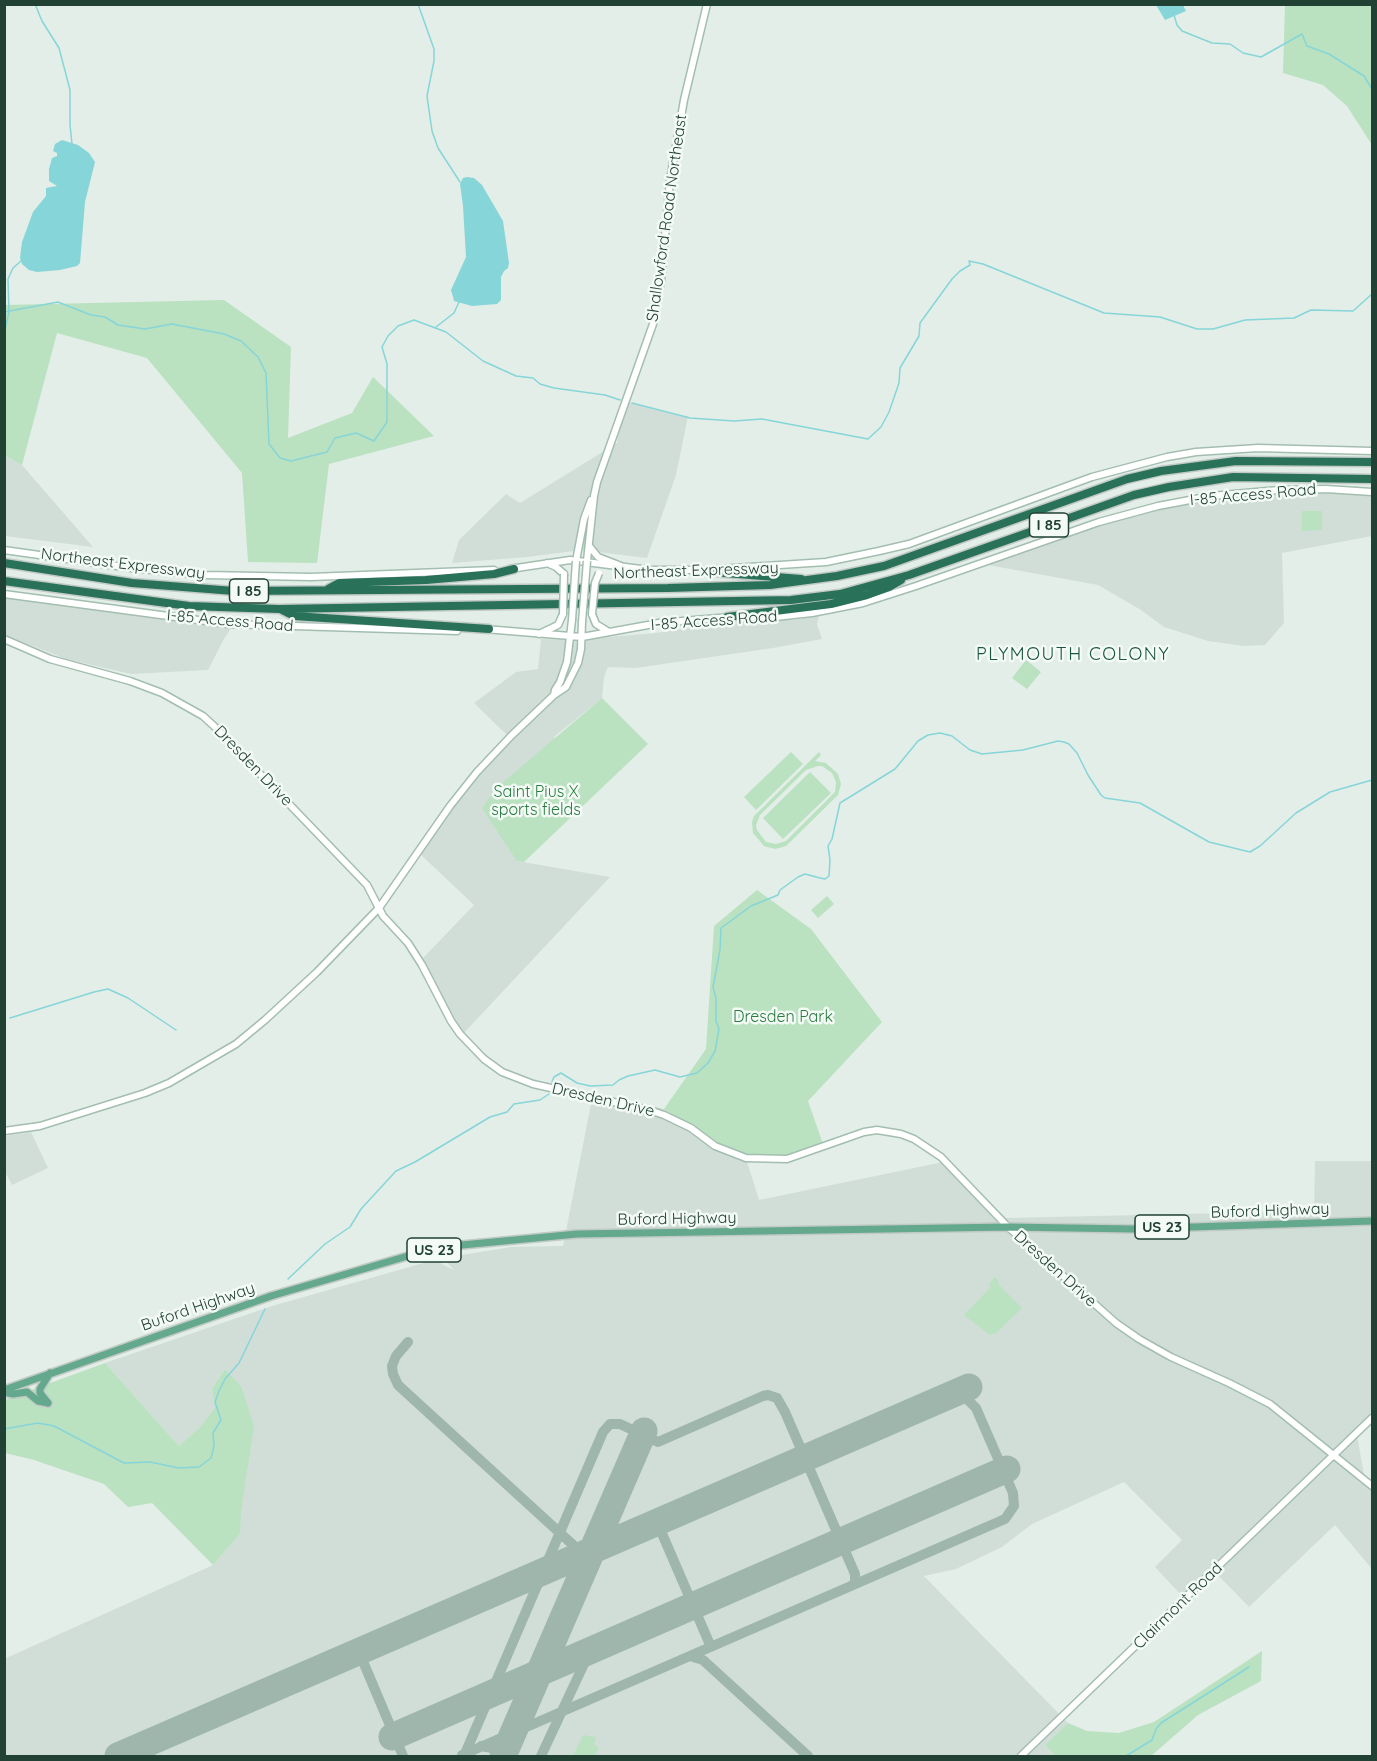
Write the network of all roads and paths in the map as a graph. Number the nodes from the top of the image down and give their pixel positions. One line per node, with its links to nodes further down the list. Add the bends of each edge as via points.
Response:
1 (707, 4): 6 (main road, Shallowford Road Northeast, via 670,180 653,324)
2 (1372, 450): 16 (main road, via 1258,448 1167,457 1092,477 879,552 826,561)
3 (1372, 462): 19 (highway, Northeast Expressway / I 85, via 1236,461 1161,471 1072,498 907,559)
4 (1372, 479): 17 (highway, Northeast Expressway / I 85, via 1233,477 1169,487 1134,495)
5 (1372, 492): 23 (main road, I-85 Access Road, via 1279,490 1158,506 1102,521 863,603 766,618)
6 (594, 496): 7 (main road, Shallowford Road Northeast); 9 (main road, Shallowford Road Northeast, via 584,519)
7 (589, 547): 10 (main road, Shallowford Road Northeast); 14 (main road, via 598,557)
8 (4, 550): 15 (main road, via 130,568 232,576 325,577)
9 (576, 561): 10 (main road); 12 (main road); 27 (main road, Shallowford Road Northeast, bridge)
10 (587, 561): 13 (main road); 28 (main road, Shallowford Road Northeast, bridge)
11 (4, 563): 20 (highway, Northeast Expressway / I 85, via 176,588)
12 (546, 563): 15 (main road); 26 (main road, bridge, via 564,574 563,614 558,625)
13 (613, 567): 14 (main road); 25 (main road, bridge, via 599,573 592,614 596,624)
14 (624, 567): 16 (main road)
15 (514, 569): 20 (highway, via 426,580 339,583)
16 (699, 571): 19 (highway)
17 (909, 575): 22 (highway, Northeast Expressway / I 85, via 840,594 791,600); 23 (highway, via 890,587 831,604)
18 (4, 580): 22 (highway, Northeast Expressway / I 85, via 189,606)
19 (810, 581): 20 (highway, Northeast Expressway / I 85, via 668,588)
20 (326, 591)
21 (4, 594): 24 (main road, I-85 Access Road, via 238,625 383,630)
22 (279, 609): 24 (highway, via 294,616)
23 (727, 617): 25 (main road, I-85 Access Road)
24 (489, 628): 26 (main road, I-85 Access Road)
25 (609, 632): 28 (main road, I-85 Access Road)
26 (539, 634): 27 (main road, I-85 Access Road)
27 (570, 637): 28 (main road, I-85 Access Road); 30 (main road, Shallowford Road Northeast, via 567,662)
28 (582, 637): 30 (main road, Shallowford Road Northeast, via 576,667 566,687)
29 (4, 639): 31 (main road, Dresden Drive, via 50,659 142,685 203,716 357,874)
30 (555, 695): 31 (main road, Shallowford Road Northeast, via 477,772)
31 (379, 908): 32 (main road, Shallowford Road Northeast, via 317,972 236,1044 145,1093 40,1126); 34 (main road, Dresden Drive, via 413,950 460,1034 484,1059 510,1075 664,1115 715,1146 746,1158 787,1159 864,1132 901,1134 941,1156)
32 (4, 1131)
33 (1372, 1221): 34 (main road, Buford Highway / US 23, via 1134,1228)
34 (1008, 1227): 35 (main road, Buford Highway / US 23, via 577,1234 462,1245 418,1253 271,1296); 38 (main road, Dresden Drive, via 1102,1312 1139,1339 1256,1396)
35 (50, 1373): 36 (main road, Buford Highway / US 23); 36 (main road, via 40,1389 48,1403 27,1392)
36 (4, 1391)
37 (1372, 1418): 38 (main road, Clairmont Road)
38 (1335, 1454): 39 (main road, Dresden Drive); 40 (main road, Clairmont Road)
39 (1372, 1485)
40 (1021, 1756)

